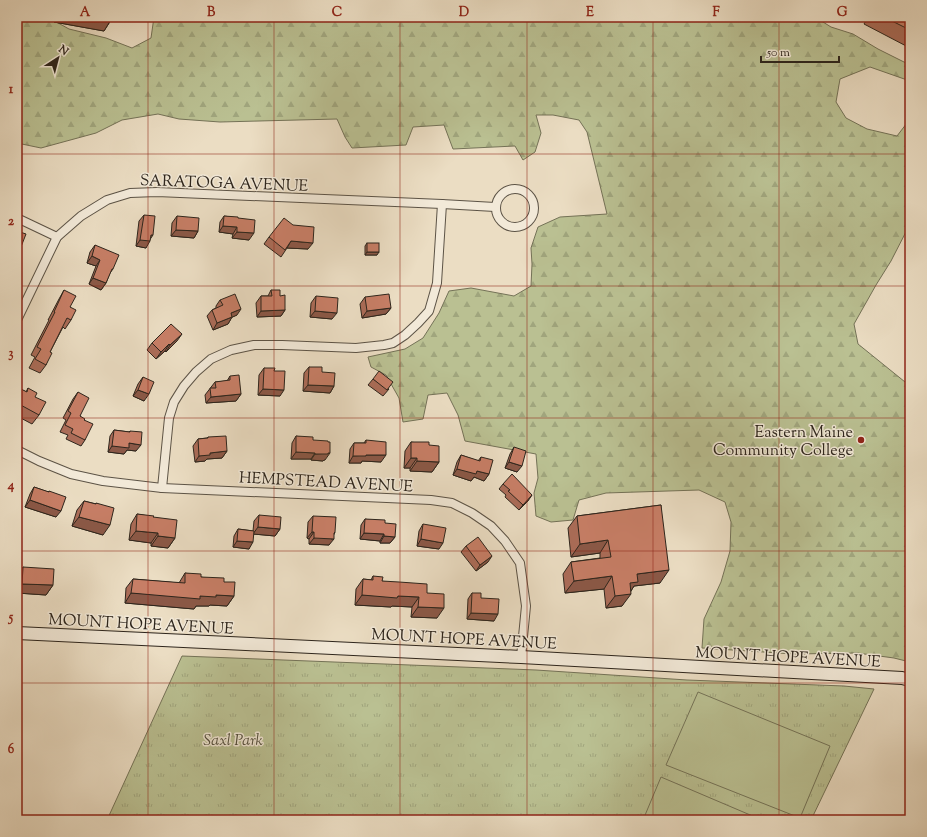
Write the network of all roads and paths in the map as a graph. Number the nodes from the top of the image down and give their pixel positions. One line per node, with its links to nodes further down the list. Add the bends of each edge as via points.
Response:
1 (442, 204): 2 (street, SARATOGA AVENUE); 4 (street, SARATOGA AVENUE, via 130,193 107,200 81,216); 7 (street, via 437,283 429,311 418,323 393,343 384,345 356,348 254,345 231,350 211,359 196,372 174,402 169,418)
2 (496, 207): 2 (street, via 499,220 504,225 517,228 529,222 535,211 532,198 523,190 517,189 510,189 500,196)
3 (17, 218): 4 (street)
4 (57, 237): 5 (street, SARATOGA AVENUE)
5 (17, 320)
6 (17, 450): 7 (street, HEMPSTEAD AVENUE, via 71,474 103,481)
7 (162, 488): 9 (street, HEMPSTEAD AVENUE, via 452,503 490,526 505,541 520,563 526,606)
8 (17, 633): 9 (street, MOUNT HOPE AVENUE)
9 (521, 657): 10 (street, MOUNT HOPE AVENUE)
10 (910, 680)

